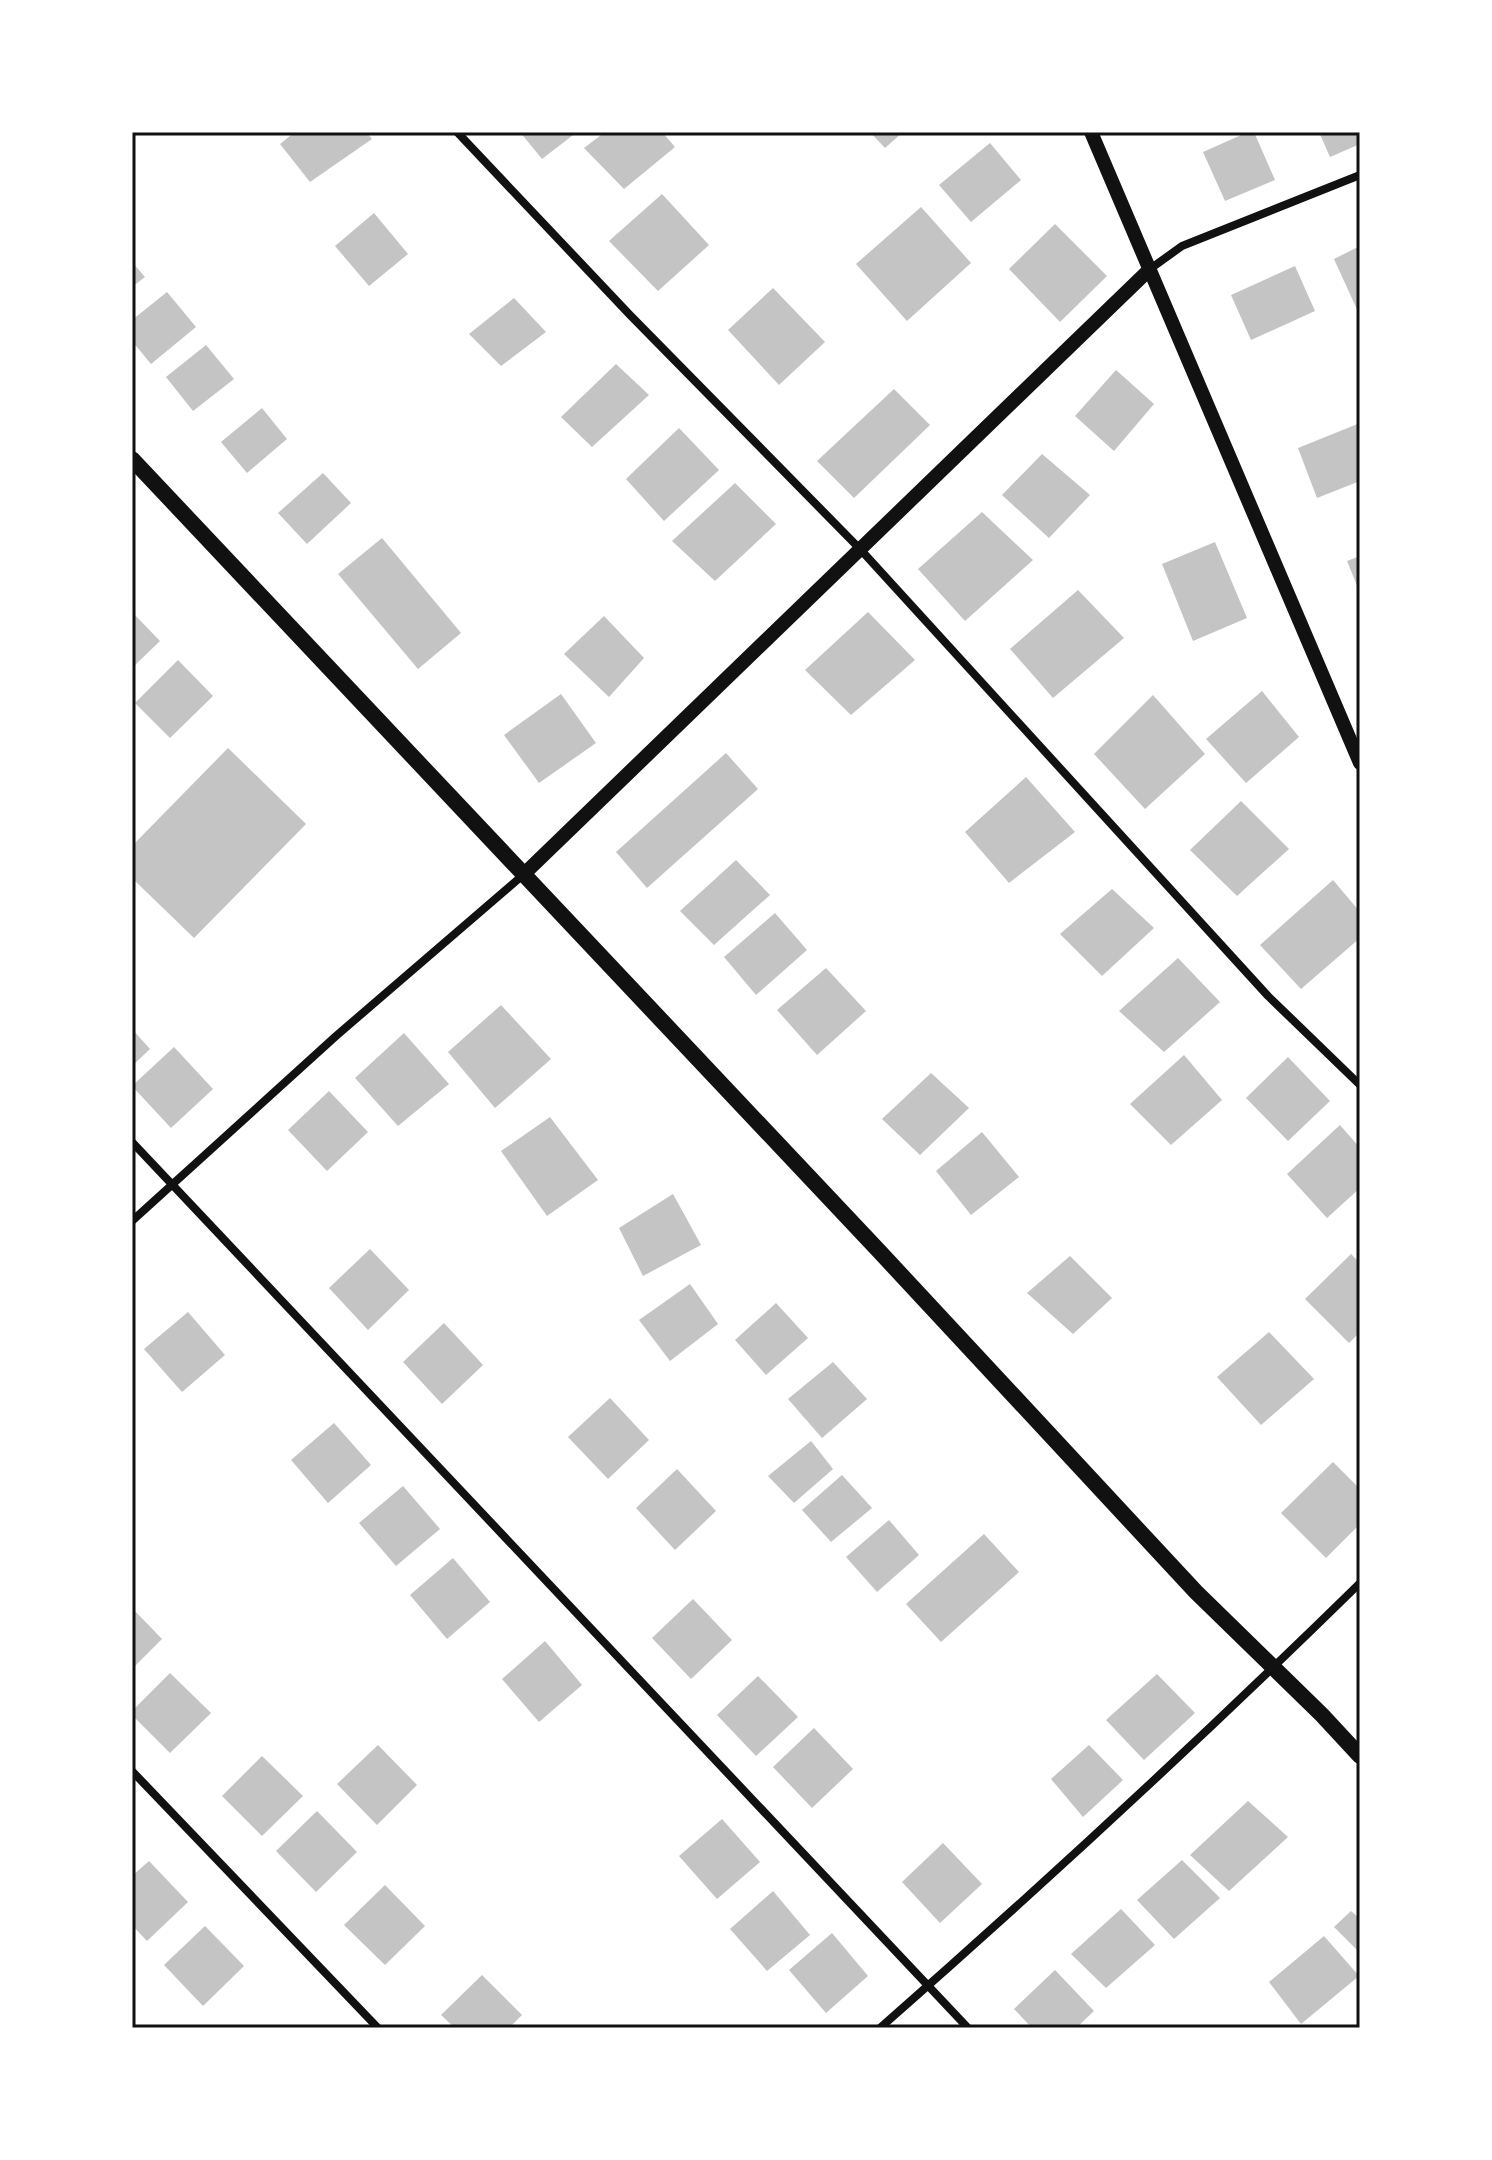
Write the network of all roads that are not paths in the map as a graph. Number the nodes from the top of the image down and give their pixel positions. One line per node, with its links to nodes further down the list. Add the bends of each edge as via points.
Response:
1 (457, 132): 6 (street)
2 (1091, 132): 4 (street)
3 (1360, 175): 4 (street, via 1182,246)
4 (1150, 269): 6 (street); 7 (street)
5 (132, 459): 8 (main road)
6 (860, 549): 8 (street); 9 (street, via 1268,996)
7 (1360, 763)
8 (523, 875): 11 (street); 14 (main road, via 1196,1592)
9 (1360, 1085)
10 (132, 1142): 11 (street)
11 (171, 1183): 12 (street); 17 (street)
12 (132, 1221)
13 (1360, 1583): 14 (street)
14 (1274, 1668): 15 (main road); 17 (street)
15 (1360, 1756)
16 (132, 1771): 18 (street)
17 (927, 1987): 19 (street); 20 (street)
18 (378, 2028)
19 (880, 2028)
20 (968, 2028)

